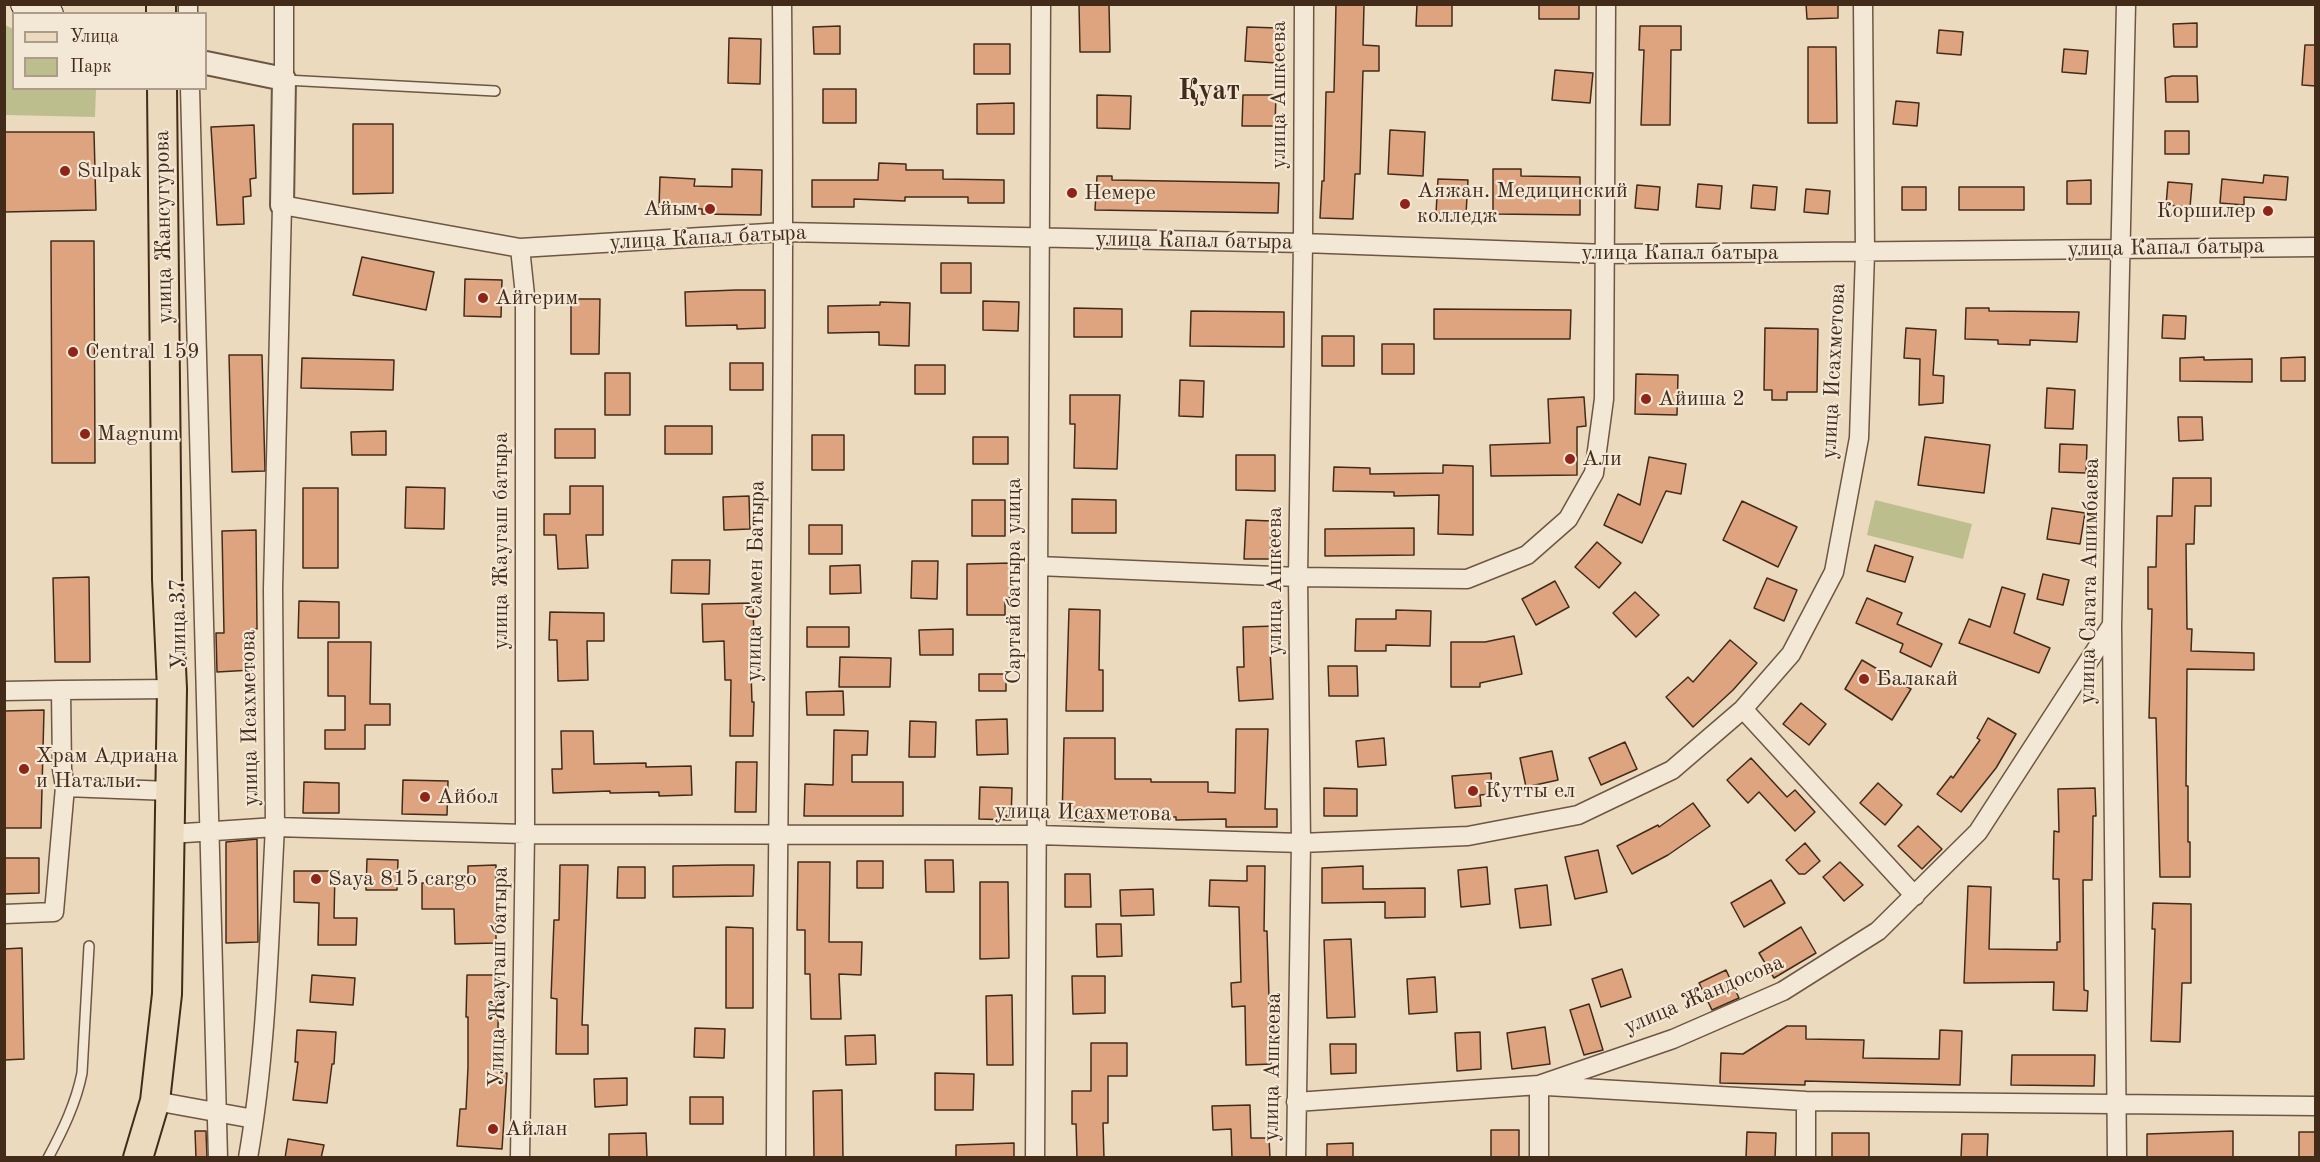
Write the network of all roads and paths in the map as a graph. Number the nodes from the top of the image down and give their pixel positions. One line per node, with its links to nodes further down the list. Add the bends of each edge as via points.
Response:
1 (24, 4): 9 (main road)
2 (284, 4): 11 (street)
3 (782, 4): 16 (street, улица Самен Батыра)
4 (1041, 4): 17 (street, Сартай батыра улица)
5 (1304, 4): 18 (street, улица Ашкеева)
6 (1606, 4): 23 (street)
7 (1863, 4): 22 (street, улица Исахметова)
8 (2126, 4): 21 (street, улица Сагата Ашимбаева)
9 (45, 12)
10 (207, 63): 11 (street)
11 (284, 80): 14 (lane); 15 (street)
12 (162, 90): 27 (main road, улица Жансугурова, via 167,579)
13 (190, 90): 51 (street, Улица 37)
14 (495, 91)
15 (282, 205): 20 (street, улица Капал батыра); 33 (street, улица Исахметова, via 273,589)
16 (784, 232): 17 (street, улица Капал батыра); 20 (street, улица Капал батыра); 36 (street, улица Самен Батыра)
17 (1040, 238): 18 (street, улица Капал батыра); 24 (street, Сартай батыра улица)
18 (1303, 243): 23 (street, улица Капал батыра); 25 (street, улица Ашкеева)
19 (2316, 247): 21 (street, улица Капал батыра)
20 (520, 248): 35 (street, улица Жаугаш батыра, via 525,295)
21 (2121, 248): 22 (street, улица Капал батыра); 26 (street, улица Сагата Ашимбаева)
22 (1865, 253): 23 (street, улица Капал батыра); 30 (street, улица Исахметова, via 1858,438 1834,572 1791,654)
23 (1606, 254): 25 (street, via 1604,399 1594,473 1568,519 1527,555 1467,579)
24 (1038, 566): 25 (street); 37 (street, Сартай батыра улица)
25 (1298, 577): 38 (street, улица Ашкеева)
26 (2112, 625): 39 (street, улица Жандосова, via 1978,832); 46 (street, улица Сагата Ашимбаева)
27 (172, 689): 28 (street); 32 (main road, улица Жансугурова)
28 (61, 690): 29 (street); 31 (street)
29 (4, 691)
30 (1743, 709): 38 (street, улица Исахметова, via 1672,770 1578,815 1468,836); 39 (street)
31 (65, 787): 32 (street); 40 (street, via 54,912)
32 (170, 791): 34 (main road, улица Жансугурова)
33 (275, 827): 34 (street); 35 (street, улица Исахметова); 48 (street)
34 (170, 834): 43 (main road, улица Жансугурова, via 167,994)
35 (525, 834): 36 (street, улица Исахметова); 53 (street, Улица Жаугаш батыра)
36 (777, 834): 37 (street, улица Исахметова); 54 (street, улица Самен Батыра)
37 (1038, 835): 38 (street, улица Исахметова); 55 (street, Сартай батыра улица)
38 (1301, 843): 45 (street, улица Ашкеева)
39 (1915, 896): 42 (street, улица Жандосова, via 1878,931 1784,991 1673,1039)
40 (4, 914)
41 (89, 946): 49 (lane, via 82,1073 75,1103)
42 (1539, 1085): 44 (street); 45 (street, улица Жандосова); 57 (street)
43 (155, 1101): 48 (street); 50 (main road, улица Жансугурова)
44 (1806, 1101): 46 (street); 58 (street)
45 (1296, 1102): 56 (street, улица Ашкеева)
46 (2118, 1104): 47 (street); 59 (street, улица Сагата Ашимбаева)
47 (2316, 1106)
48 (254, 1119): 52 (street)
49 (48, 1158)
50 (138, 1158)
51 (218, 1158)
52 (248, 1158)
53 (520, 1158)
54 (776, 1158)
55 (1035, 1158)
56 (1296, 1158)
57 (1539, 1158)
58 (1806, 1158)
59 (2117, 1158)

